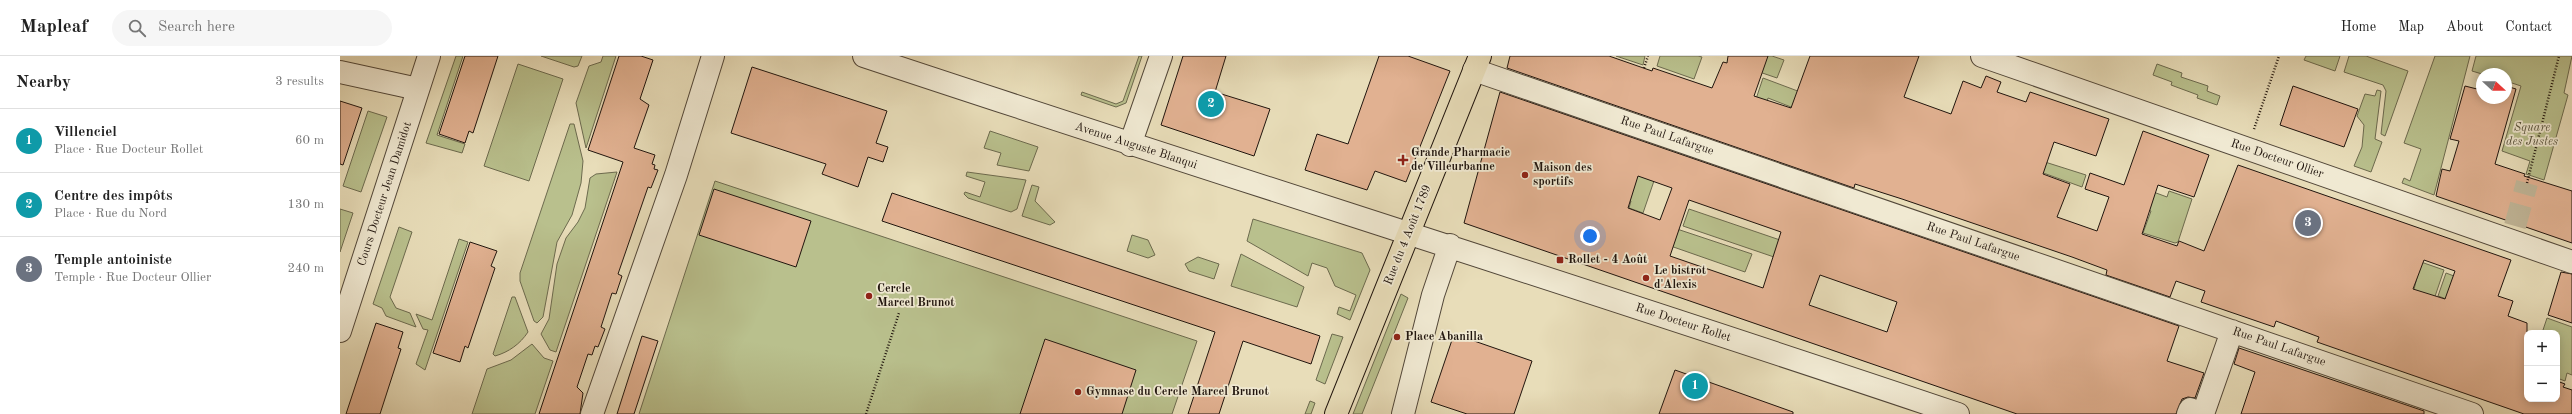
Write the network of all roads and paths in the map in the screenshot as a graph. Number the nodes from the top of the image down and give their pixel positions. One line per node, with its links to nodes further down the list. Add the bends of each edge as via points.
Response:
1 (429, 56): 12 (street, Cours Docteur Jean Damidot)
2 (713, 56): 22 (street, via 676,175)
3 (864, 56): 13 (street, Avenue Auguste Blanqui)
4 (1161, 56): 13 (street)
5 (1648, 56): 10 (path)
6 (1982, 56): 14 (street, Rue Docteur Ollier)
7 (2279, 56): 14 (path)
8 (2559, 56): 15 (path)
9 (1477, 63): 16 (main road, Rue du 4 Août 1789); 21 (street, Rue Paul Lafargue)
10 (1644, 68)
11 (340, 72): 12 (street)
12 (416, 97): 20 (street, Cours Docteur Jean Damidot)
13 (1130, 145): 16 (street, Avenue Auguste Blanqui)
14 (2247, 149): 18 (street, Rue Docteur Ollier)
15 (2527, 183)
16 (1409, 232): 17 (street, Rue Docteur Rollet); 24 (main road, Rue du 4 Août 1789)
17 (1450, 245): 25 (street, via 1433,295); 26 (street, Rue Docteur Rollet)
18 (2572, 262)
19 (899, 313): 23 (path)
20 (340, 331)
21 (2232, 331): 27 (street, via 2202,414 2190,409); 28 (street, Rue Paul Lafargue)
22 (592, 414)
23 (866, 414)
24 (1336, 414)
25 (1403, 414)
26 (1958, 414)
27 (2188, 414)
28 (2472, 414)

